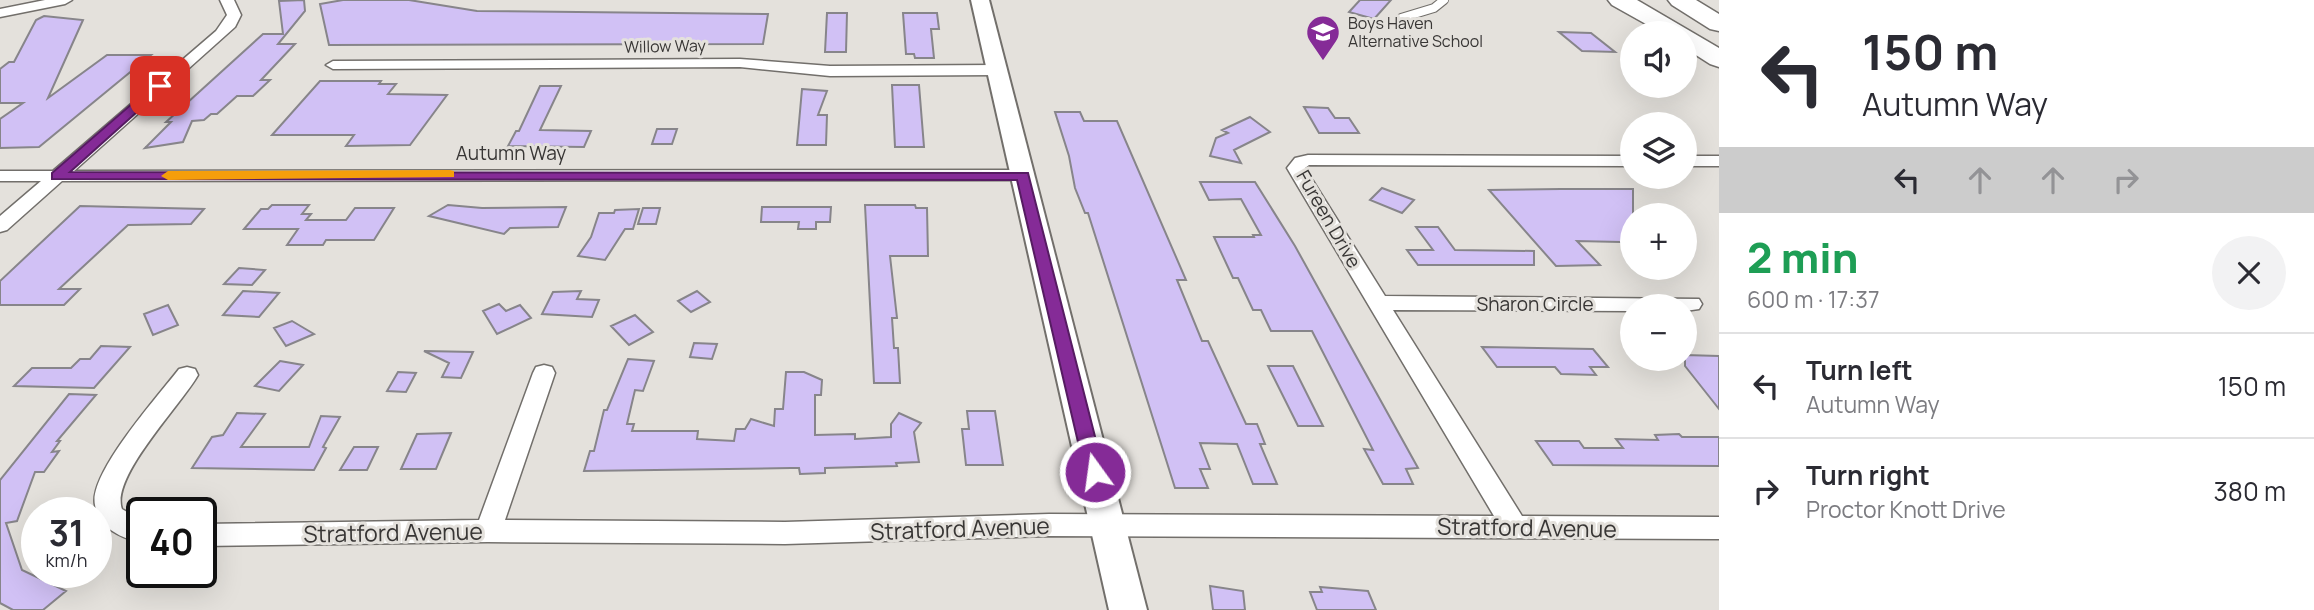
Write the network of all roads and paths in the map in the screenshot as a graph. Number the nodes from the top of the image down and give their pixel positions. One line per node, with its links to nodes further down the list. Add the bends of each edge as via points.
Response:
1 (65, 0): 8 (street)
2 (227, 0): 21 (street, via 234,15 230,24)
3 (980, 0): 16 (street)
4 (1444, 0): 9 (lane, via 1434,8)
5 (1620, 0): 10 (highway)
6 (1635, 0): 11 (highway)
7 (1680, 0): 12 (highway)
8 (0, 13)
9 (1401, 18)
10 (1658, 21)
11 (1664, 21)
12 (1719, 24)
13 (1697, 45): 14 (highway)
14 (1719, 59)
15 (332, 65): 16 (street, Willow Way, via 740,63 830,71)
16 (997, 70): 22 (street)
17 (1620, 161): 24 (street, Fureen Drive, via 1301,162 1297,172)
18 (1697, 161): 19 (street)
19 (1719, 161)
20 (0, 176): 21 (street, Autumn Way)
21 (57, 176): 22 (street, Autumn Way); 23 (street)
22 (1023, 176): 29 (street)
23 (0, 226)
24 (1378, 303): 25 (street, Sharon Circle); 30 (street, Fureen Drive)
25 (1620, 304)
26 (544, 373): 32 (street)
27 (187, 375): 28 (street, via 119,466 106,493 110,513)
28 (126, 526)
29 (1108, 526): 30 (street, Stratford Avenue); 32 (street, Stratford Avenue, via 785,533); 34 (street)
30 (1514, 526): 31 (street, Stratford Avenue)
31 (1719, 528)
32 (488, 531): 33 (street, Stratford Avenue)
33 (217, 535)
34 (1128, 610)

